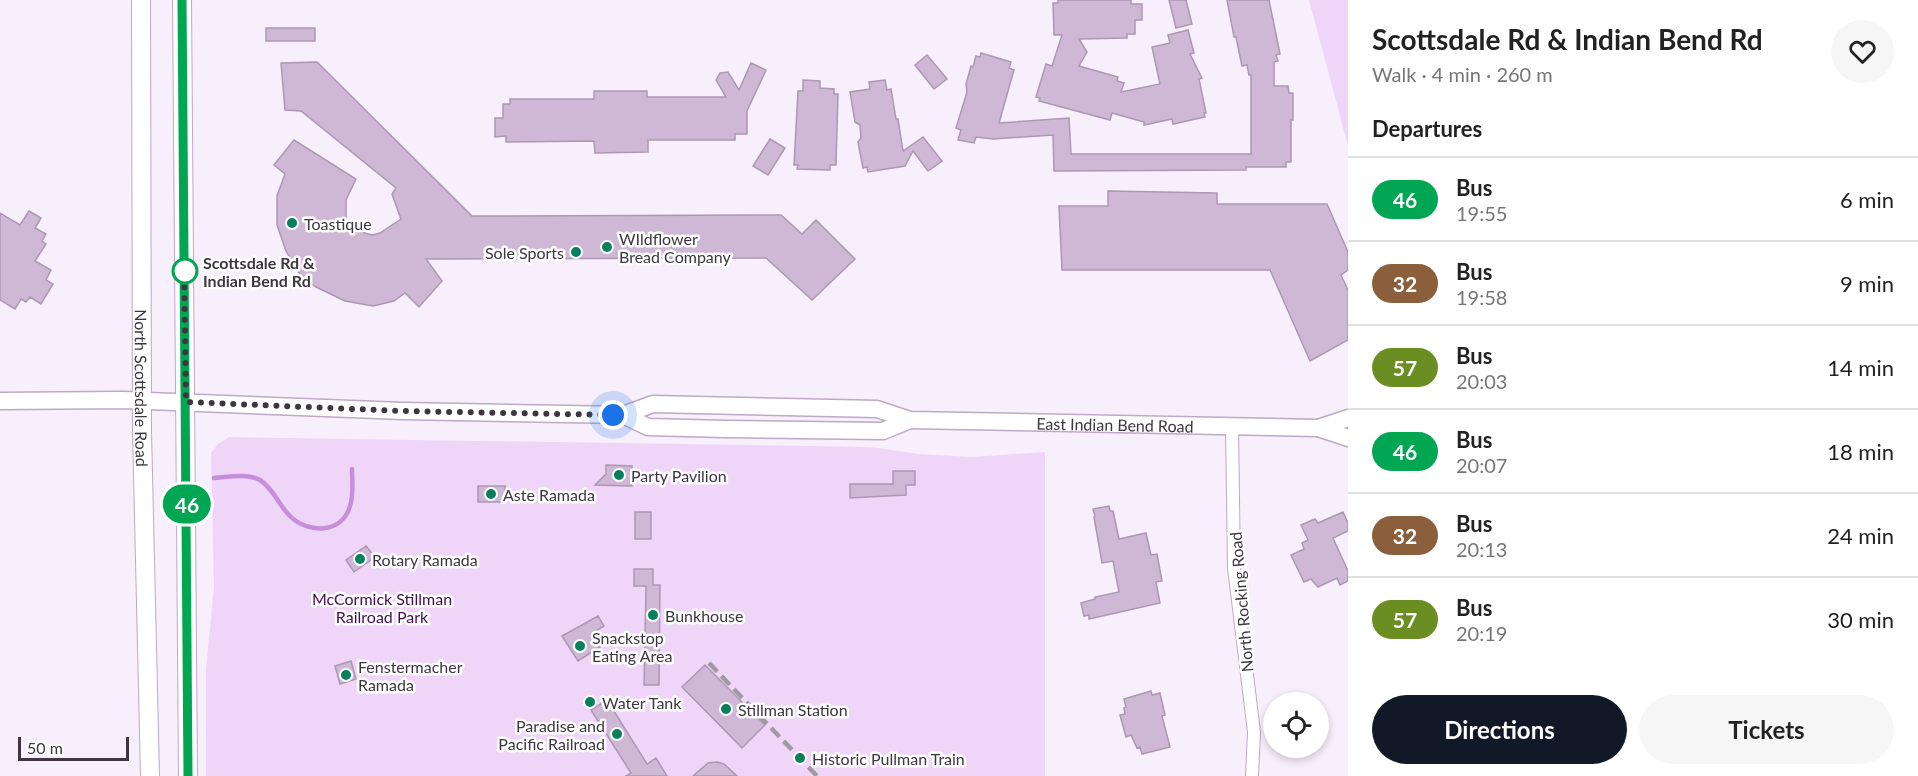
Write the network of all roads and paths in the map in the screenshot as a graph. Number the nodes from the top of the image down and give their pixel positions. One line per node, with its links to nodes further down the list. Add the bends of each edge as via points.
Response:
1 (141, 0): 4 (main road, North Scottsdale Road)
2 (182, 0): 5 (main road)
3 (0, 401): 4 (main road, East Indian Bend Road)
4 (142, 401): 5 (main road, East Indian Bend Road); 12 (main road, North Scottsdale Road)
5 (186, 402): 6 (main road, East Indian Bend Road); 13 (main road)
6 (623, 415): 8 (main road, East Indian Bend Road, via 653,404 877,409); 8 (main road, East Indian Bend Road, via 648,427 725,429 883,431)
7 (1348, 418): 10 (main road, East Indian Bend Road)
8 (910, 420): 9 (main road, East Indian Bend Road)
9 (1232, 427): 10 (main road, East Indian Bend Road); 14 (street, North Rocking Road, via 1234,568 1254,732)
10 (1318, 428): 11 (main road, East Indian Bend Road)
11 (1348, 438)
12 (150, 776)
13 (188, 776)
14 (1252, 776)

